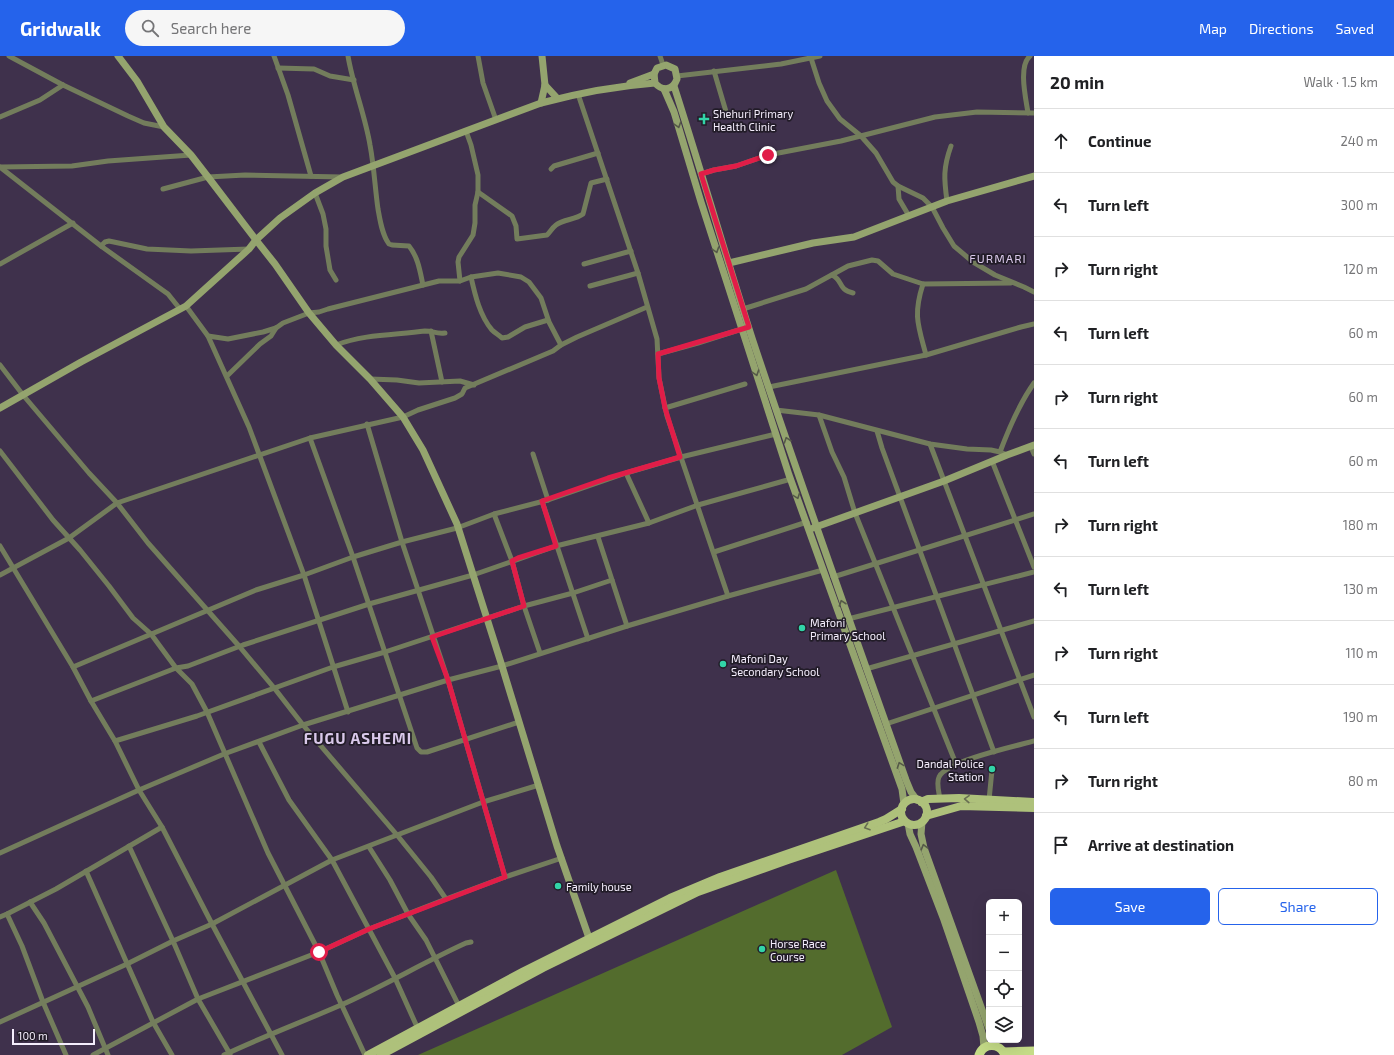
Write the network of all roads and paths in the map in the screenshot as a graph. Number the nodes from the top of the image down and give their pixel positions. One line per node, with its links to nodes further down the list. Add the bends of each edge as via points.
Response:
1 (9, 56): 18 (street)
2 (118, 56): 31 (main road, via 137,81)
3 (274, 56): 12 (street)
4 (348, 56): 16 (street)
5 (478, 56): 30 (street)
6 (542, 56): 19 (main road)
7 (660, 56): 11 (street)
8 (818, 56): 10 (street)
9 (1030, 56): 26 (street, via 1027,59 1023,80)
10 (811, 58): 13 (street); 33 (street, via 818,83 827,101 840,119)
11 (663, 65): 14 (main road, via 657,68); 15 (main road, via 672,67)
12 (278, 68): 16 (street, via 314,69 330,76); 41 (street)
13 (714, 71): 15 (street); 28 (street)
14 (654, 74): 17 (main road); 20 (main road)
15 (677, 76): 21 (main road)
16 (354, 80): 37 (street, via 371,147)
17 (655, 83): 20 (main road); 22 (main road)
18 (63, 85): 29 (street, via 40,100); 31 (street, via 144,123)
19 (545, 85): 24 (main road); 25 (main road)
20 (620, 86): 23 (main road)
21 (674, 86): 22 (main road); 40 (main road)
22 (664, 89): 79 (main road, one-way to 79, via 677,121 701,202)
23 (578, 94): 24 (main road); 35 (street)
24 (557, 98): 25 (main road)
25 (541, 103): 30 (main road)
26 (1028, 113): 27 (street); 33 (street, via 977,112 935,117)
27 (1034, 113)
28 (727, 115)
29 (0, 117)
30 (496, 120): 32 (main road)
31 (164, 127): 36 (main road)
32 (466, 131): 37 (main road); 48 (street, via 478,175)
33 (861, 136): 40 (street, via 768,155); 46 (street)
34 (950, 146): 50 (street, via 944,172)
35 (598, 153): 39 (street); 45 (street)
36 (191, 155): 38 (street, via 72,166); 43 (main road)
37 (372, 166): 44 (main road); 68 (street, via 380,219 387,242 392,245 409,246 416,256)
38 (0, 167): 53 (street)
39 (551, 169)
40 (701, 174): 58 (main road)
41 (311, 176): 43 (street); 44 (street)
42 (1034, 176): 50 (main road)
43 (208, 177): 47 (street); 54 (main road)
44 (343, 178): 49 (main road)
45 (607, 178): 48 (street, via 591,183 584,214 556,225 547,235 517,239 512,216); 57 (street)
46 (898, 186): 51 (street, via 923,198); 52 (street, via 899,199)
47 (163, 189)
48 (478, 192): 65 (street, via 474,205 476,223 473,235 459,256)
49 (315, 193): 54 (main road, via 280,218); 64 (street, via 326,229 330,270)
50 (947, 201): 51 (main road)
51 (932, 206): 52 (main road); 66 (street, via 954,246 984,269)
52 (909, 216): 58 (main road, via 854,237 813,243)
53 (73, 223): 55 (street); 59 (street)
54 (256, 240): 56 (main road); 75 (main road)
55 (101, 246): 56 (street, via 109,241 148,249); 73 (street)
56 (249, 249): 73 (main road)
57 (631, 252): 60 (street); 61 (street)
58 (729, 263): 74 (main road)
59 (0, 264)
60 (584, 264)
61 (638, 273): 69 (street); 72 (street)
62 (832, 275): 67 (street, via 848,266 872,260 878,261 894,274); 71 (street, via 839,280 844,290); 74 (street, via 806,289)
63 (471, 277): 65 (street); 76 (street, via 498,273 521,277 529,282 541,298); 76 (street, via 483,315 493,331 502,338)
64 (336, 280)
65 (460, 281): 68 (street, via 439,281)
66 (1014, 283): 67 (street); 70 (street)
67 (923, 284): 86 (street, via 917,306 917,322)
68 (423, 285): 75 (street)
69 (590, 286)
70 (1034, 292)
71 (853, 293)
72 (647, 306): 84 (street); 85 (street, via 657,339)
73 (183, 307): 82 (street); 95 (main road)
74 (743, 309): 79 (main road)
75 (309, 313): 78 (street); 83 (main road)
76 (548, 320): 84 (street)
77 (1034, 324): 86 (street)
78 (276, 328): 82 (street, via 228,339); 88 (street, via 271,336)
79 (745, 328): 85 (street); 94 (main road); 103 (main road, one-way to 103)
80 (431, 331): 81 (street, via 435,334); 83 (street, via 390,334); 90 (street)
81 (445, 333)
82 (208, 336): 88 (street)
83 (336, 345): 89 (main road)
84 (560, 345): 93 (street, via 553,351)
85 (658, 354): 97 (street, via 659,378)
86 (926, 355): 94 (street)
87 (0, 365): 95 (street)
88 (227, 376): 111 (street)
89 (370, 379): 90 (street); 100 (main road)
90 (442, 382): 93 (street, via 460,381)
91 (1034, 383): 109 (street, via 1012,422)
92 (745, 384): 97 (street)
93 (474, 385): 100 (street, via 465,388 462,394 455,398)
94 (769, 387): 98 (main road)
95 (23, 395): 96 (main road); 120 (street)
96 (0, 408)
97 (665, 408): 112 (street)
98 (776, 410): 99 (street); 129 (main road, one-way to 98)
99 (819, 416): 102 (street); 122 (street, via 844,477)
100 (403, 417): 101 (street); 128 (main road, via 423,450)
101 (367, 424): 104 (street); 133 (street)
102 (877, 431): 105 (street); 117 (street)
103 (776, 434): 112 (street); 115 (main road)
104 (310, 438): 111 (street); 138 (street)
105 (930, 444): 109 (street); 116 (street)
106 (1033, 446): 109 (main road); 110 (street)
107 (0, 451): 132 (street)
108 (533, 454): 118 (street)
109 (1004, 454): 113 (main road)
110 (1034, 454)
111 (259, 456): 120 (street); 147 (street)
112 (680, 457): 114 (street); 121 (street)
113 (992, 461): 116 (main road); 125 (street)
114 (626, 473): 118 (street); 127 (street)
115 (791, 478): 121 (street); 126 (main road, one-way to 126)
116 (944, 481): 117 (main road); 130 (street)
117 (900, 497): 122 (main road); 136 (street)
118 (548, 500): 119 (street)
119 (542, 501): 123 (street); 135 (street)
120 (117, 503): 132 (street); 158 (street)
121 (698, 505): 127 (street); 137 (street)
122 (855, 513): 129 (main road); 140 (street)
123 (494, 514): 128 (street); 139 (street)
124 (1034, 514): 125 (street)
125 (1016, 520): 130 (street); 141 (street)
126 (807, 522): 129 (main road); 137 (street)
127 (649, 523): 131 (street)
128 (458, 528): 133 (street); 145 (main road)
129 (813, 528): 143 (main road); 148 (main road)
130 (965, 536): 136 (street); 150 (street)
131 (598, 537): 135 (street); 149 (street)
132 (69, 538): 142 (street); 165 (street, via 133,618)
133 (402, 542): 138 (street); 151 (street)
134 (0, 546): 142 (street)
135 (556, 546): 139 (street); 152 (street)
136 (920, 550): 140 (street); 154 (street)
137 (714, 552): 153 (street)
138 (352, 557): 147 (street); 155 (street)
139 (512, 561): 145 (street); 156 (street)
140 (876, 564): 148 (street); 157 (street)
141 (1034, 567)
142 (13, 568): 146 (street); 174 (street)
143 (823, 570): 153 (street); 207 (main road, via 902,789)
144 (1034, 572): 150 (street)
145 (473, 574): 151 (street); 159 (main road)
146 (0, 575)
147 (304, 575): 158 (street, via 256,590); 161 (street)
148 (833, 577): 160 (main road, one-way to 148)
149 (612, 580): 152 (street); 163 (street)
150 (984, 585): 154 (street); 164 (street)
151 (418, 591): 155 (street); 166 (street)
152 (573, 593): 156 (street); 167 (street)
153 (728, 596): 163 (street)
154 (937, 597): 157 (street); 168 (street)
155 (369, 604): 161 (street); 170 (street)
156 (524, 606): 159 (street); 171 (street)
157 (893, 608): 160 (street); 172 (street)
158 (207, 611): 165 (street); 169 (street)
159 (487, 619): 166 (street); 173 (main road)
160 (848, 619): 177 (main road)
161 (319, 621): 169 (street); 175 (street)
162 (1034, 621): 164 (street)
163 (627, 626): 167 (street)
164 (1001, 630): 168 (street); 179 (street)
165 (151, 634): 174 (street); 176 (street)
166 (432, 637): 170 (street); 180 (street)
167 (588, 639): 171 (street)
168 (954, 644): 172 (street); 183 (street)
169 (239, 646): 176 (street, via 188,666); 181 (street)
170 (384, 652): 175 (street); 182 (street)
171 (540, 653): 173 (street)
172 (913, 655): 177 (street); 185 (street)
173 (502, 666): 180 (street); 189 (main road)
174 (73, 667): 184 (street)
175 (333, 667): 181 (street); 187 (street)
176 (176, 668): 184 (street); 186 (street, via 192,684)
177 (866, 669): 190 (main road)
178 (1034, 675): 179 (street)
179 (1020, 679): 183 (street); 188 (street)
180 (448, 680): 182 (street); 192 (street)
181 (275, 689): 186 (street); 191 (street)
182 (399, 695): 187 (street); 192 (street, via 417,748 421,752)
183 (973, 695): 185 (street); 196 (street)
184 (91, 701): 193 (street)
185 (934, 708): 190 (street); 198 (street)
186 (207, 712): 193 (street); 197 (street)
187 (348, 712): 191 (street)
188 (1034, 717)
189 (519, 722): 192 (street); 200 (main road)
190 (886, 724): 204 (main road, one-way to 190, via 911,792)
191 (303, 725): 195 (street); 212 (street)
192 (465, 738): 205 (street)
193 (115, 741): 201 (street)
194 (1034, 741): 196 (street)
195 (259, 742): 197 (street); 218 (street, via 290,800)
196 (994, 752): 198 (street)
197 (224, 754): 201 (street); 221 (street)
198 (956, 764): 202 (street, via 938,779)
199 (992, 770): 203 (street)
200 (539, 785): 205 (street); 217 (main road)
201 (139, 790): 211 (street); 216 (street)
202 (940, 799): 203 (main road, one-way to 202); 204 (main road)
203 (989, 800): 206 (main road)
204 (919, 801): 207 (main road, via 912,800); 209 (main road, via 926,808)
205 (483, 802): 212 (street); 220 (street)
206 (1034, 802)
207 (903, 807): 210 (main road, via 902,817); 213 (main road, one-way to 213, via 886,819)
208 (1034, 808): 209 (main road, via 961,806)
209 (924, 819): 210 (main road, via 917,824); 242 (main road, one-way to 209, via 924,848)
210 (906, 822): 213 (main road); 249 (main road, via 944,920 979,1022 984,1040)
211 (162, 827): 214 (street); 227 (street)
212 (397, 835): 215 (street); 222 (street)
213 (829, 843): 229 (main road, via 698,885); 260 (main road, via 698,892 543,968)
214 (129, 846): 219 (street); 230 (street)
215 (370, 847): 218 (street); 225 (street)
216 (0, 853)
217 (562, 858): 220 (street); 229 (main road)
218 (332, 860): 221 (street); 228 (street)
219 (86, 871): 223 (street); 234 (street)
220 (505, 877): 222 (street)
221 (285, 886): 227 (street); 232 (street)
222 (446, 899): 225 (street)
223 (30, 902): 224 (street); 237 (street)
224 (7, 914): 226 (street); 239 (street)
225 (408, 914): 228 (street); 233 (street)
226 (0, 917)
227 (212, 924): 230 (street); 236 (street)
228 (369, 929): 232 (street); 235 (street)
229 (589, 938): 241 (main road)
230 (173, 941): 234 (street); 238 (street)
231 (471, 942): 233 (street)
232 (319, 952): 236 (street); 240 (street)
233 (435, 958): 235 (street); 241 (street)
234 (127, 964): 237 (street); 244 (street)
235 (395, 978): 240 (street); 245 (street)
236 (243, 982): 238 (street); 246 (street)
237 (77, 986): 239 (street); 248 (street)
238 (198, 999): 244 (street); 252 (street)
239 (43, 1002): 243 (street); 253 (street)
240 (342, 1005): 246 (street); 259 (street)
241 (459, 1006): 245 (main road)
242 (986, 1021)
243 (0, 1022)
244 (153, 1022): 248 (street); 256 (street)
245 (418, 1029): 259 (main road)
246 (272, 1034): 252 (street); 258 (street)
247 (994, 1043): 249 (highway); 251 (highway)
248 (105, 1048): 254 (street); 255 (street)
249 (981, 1051)
250 (1034, 1051): 251 (highway)
251 (1005, 1053)
252 (230, 1054): 257 (street)
253 (66, 1055)
254 (93, 1055)
255 (108, 1055)
256 (172, 1055)
257 (224, 1055)
258 (282, 1055)
259 (367, 1055)
260 (381, 1055)

